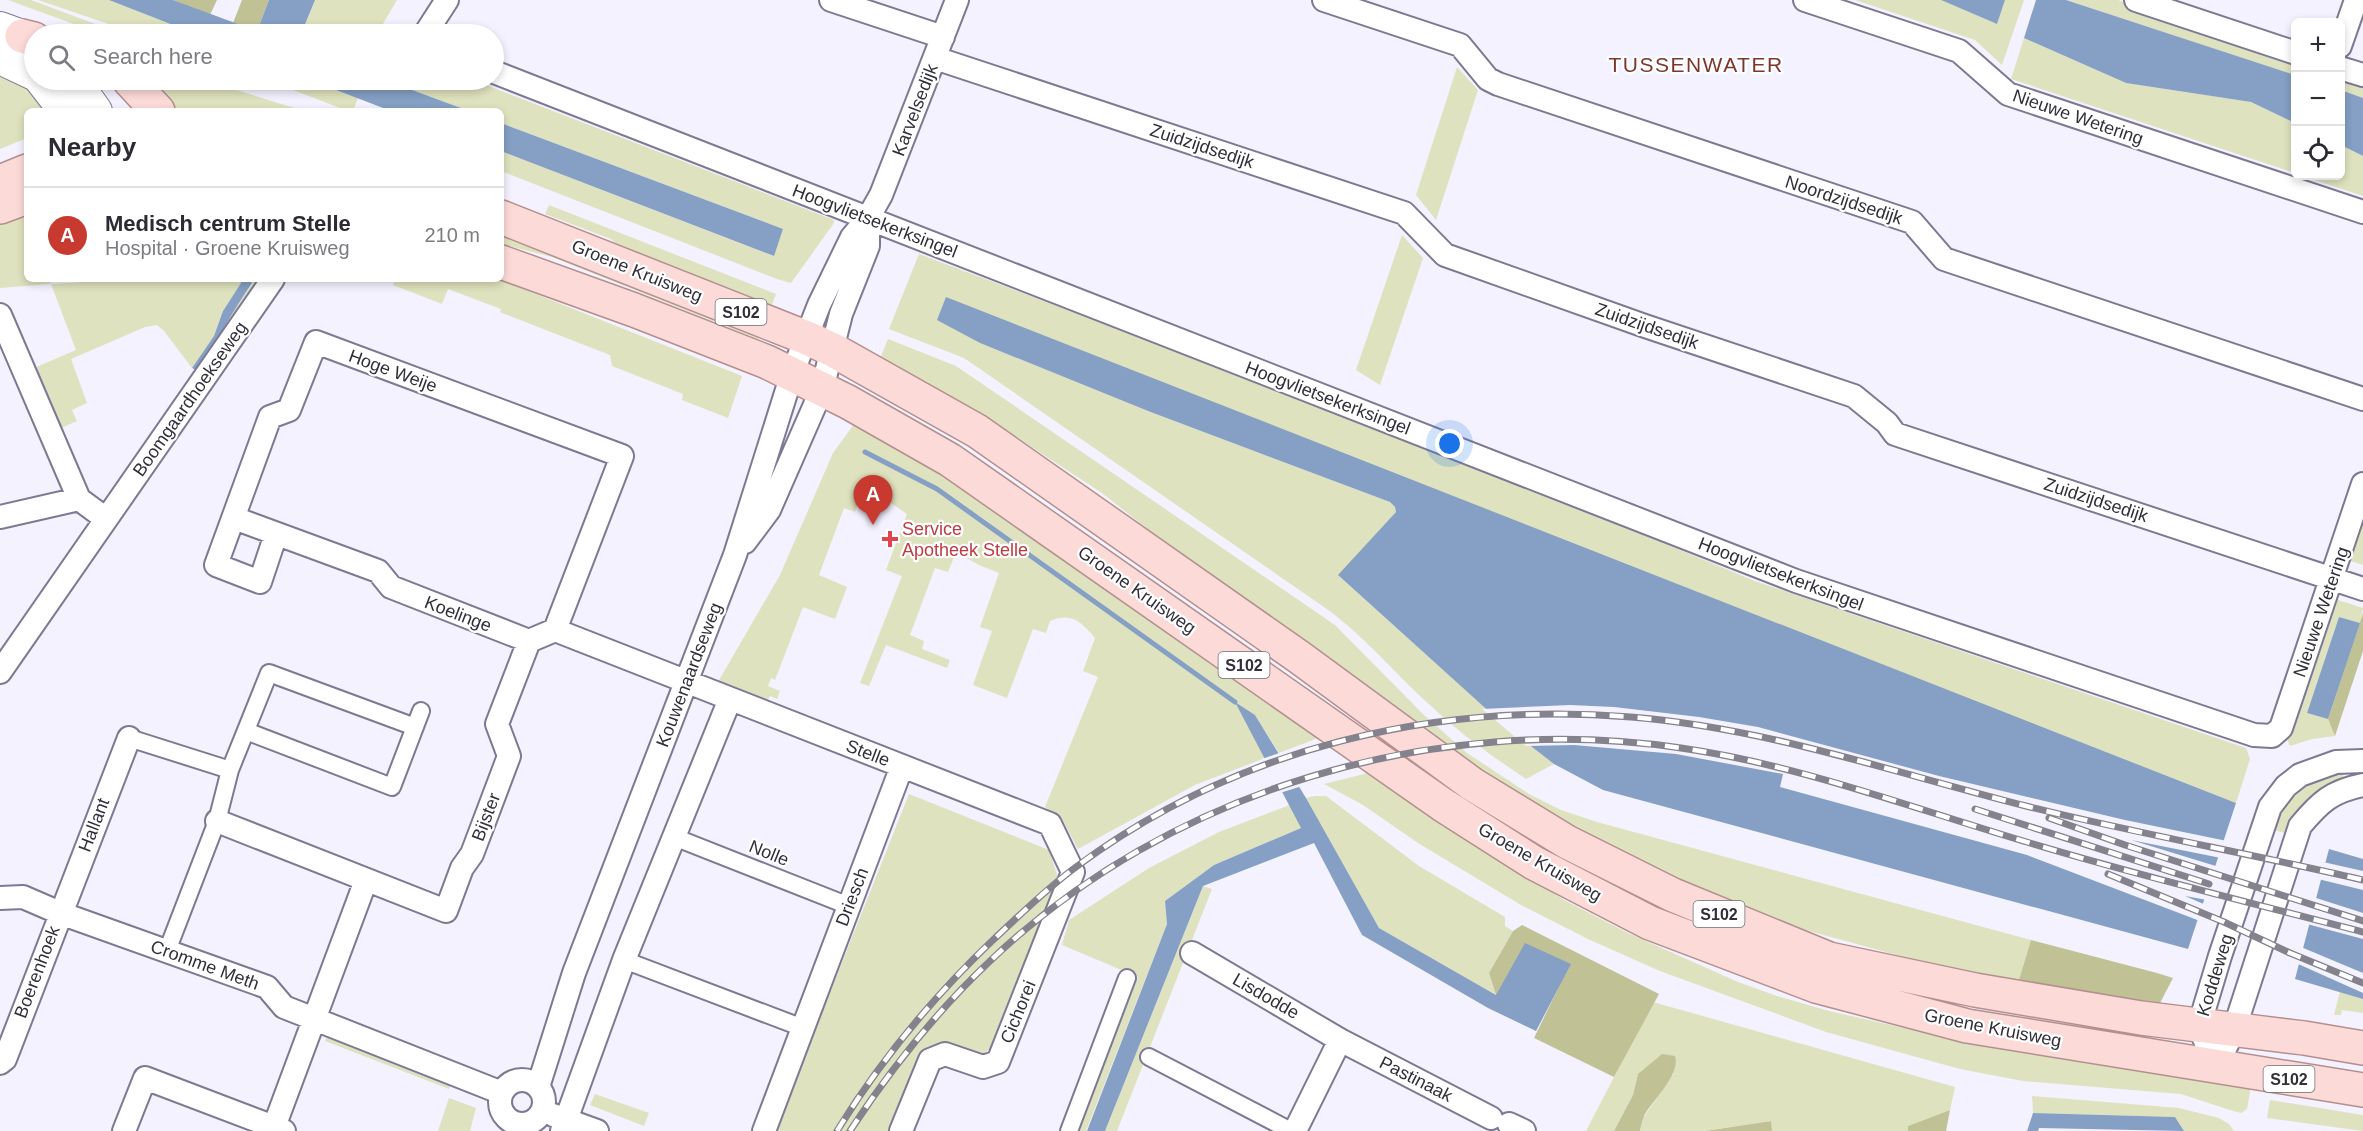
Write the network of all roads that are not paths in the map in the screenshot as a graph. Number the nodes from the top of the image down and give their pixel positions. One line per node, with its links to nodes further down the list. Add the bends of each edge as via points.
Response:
1 (447, 0): 9 (street)
2 (831, 0): 11 (street, Zuidzijdsedijk)
3 (957, 0): 11 (street, Karvelsedijk)
4 (1324, 0): 37 (street, Noordzijdsedijk, via 1460,45 1488,79 1498,84 1912,222 1944,260)
5 (1804, 0): 27 (street, Nieuwe Wetering, via 1959,51 2008,94)
6 (2136, 0): 8 (street)
7 (2356, 0): 10 (street)
8 (2177, 7): 12 (street)
9 (431, 24)
10 (2345, 32)
11 (939, 48): 30 (street, Karvelsedijk, via 881,195); 45 (street, Zuidzijdsedijk, via 1404,213 1445,255 1854,396 1895,434)
12 (2291, 51)
13 (2345, 70): 14 (street)
14 (2363, 75)
15 (504, 76): 30 (street, Hoogvlietsekerksingel)
16 (49, 90): 19 (main road)
17 (81, 90): 20 (main road)
18 (138, 90): 21 (main road)
19 (63, 108)
20 (94, 108)
21 (155, 108)
22 (24, 172): 23 (main road)
23 (0, 182)
24 (24, 198): 25 (main road)
25 (0, 207)
26 (24, 208): 28 (main road)
27 (2363, 212)
28 (0, 214)
29 (504, 218): 34 (main road, Groene Kruisweg / S102)
30 (868, 218): 34 (street, Karvelsedijk, via 868,246 841,314); 55 (street, Hoogvlietsekerksingel, via 1832,594 2254,735)
31 (504, 263): 35 (main road, Groene Kruisweg / S102, via 687,330)
32 (271, 282): 42 (street, Boomgaardhoekseweg)
33 (0, 315): 39 (street)
34 (820, 344): 35 (street); 36 (street); 74 (main road, Groene Kruisweg / S102, via 977,431 1472,784 1567,842 1662,890 1829,959 1975,990)
35 (792, 374): 36 (main road, Groene Kruisweg / S102); 44 (street, Kouwenaardseweg)
36 (822, 389): 44 (street, via 769,510); 81 (main road, Groene Kruisweg / S102, via 951,460 1443,805 1534,863 1650,923 1816,986 1895,1008 1967,1026)
37 (2363, 399)
38 (2363, 484): 45 (street, Nieuwe Wetering)
39 (78, 499): 40 (street); 42 (street)
40 (0, 517)
41 (234, 518): 43 (street, Koelinge); 43 (street, Hoge Weije, via 216,565 260,582); 47 (street, Hoge Weije, via 270,417 289,410 316,342 622,456)
42 (106, 519): 49 (street, Boomgaardhoekseweg)
43 (276, 534): 48 (street, Koelinge, via 378,571 391,587)
44 (735, 555): 50 (street, Kouwenaardseweg)
45 (2333, 577): 46 (street, Zuidzijdsedijk); 55 (street, Nieuwe Wetering, via 2282,728)
46 (2363, 589)
47 (555, 630): 48 (street); 50 (street)
48 (529, 641): 64 (street, Bijster, via 497,724 509,756 446,911)
49 (0, 672)
50 (687, 683): 51 (street, Stelle); 82 (street, Kouwenaardseweg)
51 (730, 699): 58 (street, Stelle); 63 (street)
52 (421, 711): 53 (street)
53 (415, 727): 54 (street, via 269,673); 54 (street, via 392,787)
54 (246, 731): 59 (street)
55 (2272, 736)
56 (129, 738): 59 (street); 67 (street, Hallant)
57 (2363, 761): 74 (street, Koddeweg, via 2319,767 2300,775 2276,797 2259,834)
58 (902, 766): 62 (street, Stelle); 66 (street, Driesch)
59 (230, 770): 61 (street)
60 (2363, 785): 76 (street, Koddeweg, via 2329,796 2300,826)
61 (217, 821): 64 (street, Bijster); 68 (street)
62 (1050, 824): 93 (street, Cichorei, via 1073,872 998,1062 983,1067 945,1054 930,1060)
63 (674, 837): 66 (street, Nolle); 70 (street)
64 (366, 880): 72 (street)
65 (0, 898): 67 (street, Cromme Meth, via 23,897)
66 (849, 906): 75 (street, Driesch)
67 (60, 912): 68 (street, Cromme Meth); 73 (street, Boerenhoek)
68 (167, 951): 72 (street, Cromme Meth, via 267,987 284,1007)
69 (1192, 953): 77 (street, Lisdodde)
70 (624, 960): 75 (street); 87 (street)
71 (1127, 978): 94 (street)
72 (312, 1020): 84 (street, Cromme Meth); 89 (street)
73 (8, 1023): 80 (street, Boerenhoek, via 5,1059)
74 (2199, 1026): 76 (main road, Groene Kruisweg / S102); 81 (street, Koddeweg)
75 (803, 1028): 92 (street, Driesch)
76 (2234, 1030): 78 (main road, Groene Kruisweg / S102); 81 (street, Koddeweg)
77 (1340, 1040): 86 (street, Pastinaak); 95 (street)
78 (2363, 1048)
79 (1149, 1057): 95 (street)
80 (0, 1064)
81 (2216, 1067): 83 (main road, Groene Kruisweg / S102)
82 (530, 1083): 84 (street, via 509,1084); 85 (street, via 545,1101)
83 (2363, 1090)
84 (502, 1093): 88 (street, via 501,1108)
85 (543, 1111): 87 (street); 88 (street, via 537,1119)
86 (1508, 1124)
87 (564, 1125): 91 (street)
88 (512, 1126)
89 (279, 1129): 90 (street, via 145,1078)
90 (124, 1131)
91 (597, 1131)
92 (764, 1131)
93 (901, 1131)
94 (1069, 1131)
95 (1293, 1131)

